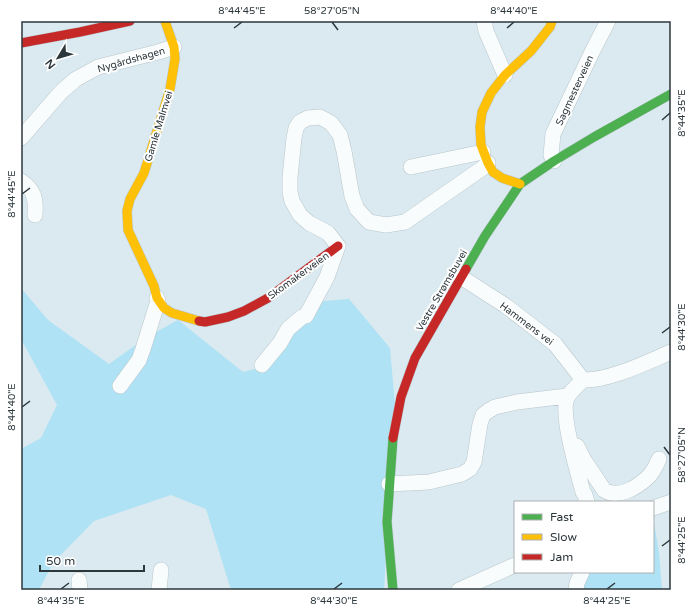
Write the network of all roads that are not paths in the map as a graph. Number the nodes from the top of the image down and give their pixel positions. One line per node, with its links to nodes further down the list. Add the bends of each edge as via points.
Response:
1 (130, 21): 6 (street)
2 (165, 21): 7 (street, Gamle Malmvei)
3 (484, 21): 8 (street)
4 (552, 21): 8 (street, via 531,51)
5 (608, 21): 12 (street, Sagmesterveien, via 553,134 550,155)
6 (21, 43)
7 (174, 47): 10 (street, Nygårdshagen, via 98,67 76,79 61,92); 17 (street, Gamle Malmvei, via 175,59 170,89 144,173 130,199 127,211)
8 (505, 75): 11 (street, via 482,112 481,145)
9 (671, 94): 12 (street, Vestre Strømsbuvei)
10 (21, 138)
11 (485, 158): 13 (street); 15 (street, via 493,172); 18 (street, Skomakerveien, via 484,167 405,222 386,225 368,222 357,209 352,196 340,134 331,123 320,118 308,118 300,122 296,128 290,176 292,201 300,215 328,233)
12 (554, 161): 15 (street, Vestre Strømsbuvei)
13 (411, 167)
14 (21, 181): 16 (street, via 30,189 36,202)
15 (520, 184): 19 (street, Vestre Strømsbuvei, via 484,236)
16 (35, 215)
17 (128, 230): 20 (street, Skomakerveien)
18 (338, 246): 20 (street, Skomakerveien, via 268,298 228,317 205,322 196,321 172,313 164,308); 22 (street, via 327,277 306,316 288,329)
19 (461, 277): 23 (street, Hammens vei, via 506,306 555,344); 28 (street, Vestre Strømsbuvei, via 415,358 401,397 393,438)
20 (157, 298): 24 (street, via 139,360)
21 (671, 352): 23 (street, via 610,376)
22 (262, 365)
23 (583, 380): 25 (street)
24 (120, 386)
25 (567, 396): 26 (street); 28 (street, via 517,402 488,411 480,424 474,462 470,469 462,474 429,482)
26 (567, 428): 27 (street, via 584,460 604,490 609,493 615,494 635,488 648,478); 29 (street)
27 (659, 460)
28 (389, 484): 36 (street, Vestre Strømsbuvei, via 387,522)
29 (587, 501)
30 (671, 502): 31 (street)
31 (654, 508)
32 (514, 565): 37 (street)
33 (161, 570): 35 (street)
34 (582, 573): 38 (street)
35 (158, 590)
36 (393, 590)
37 (461, 590)
38 (576, 590)

